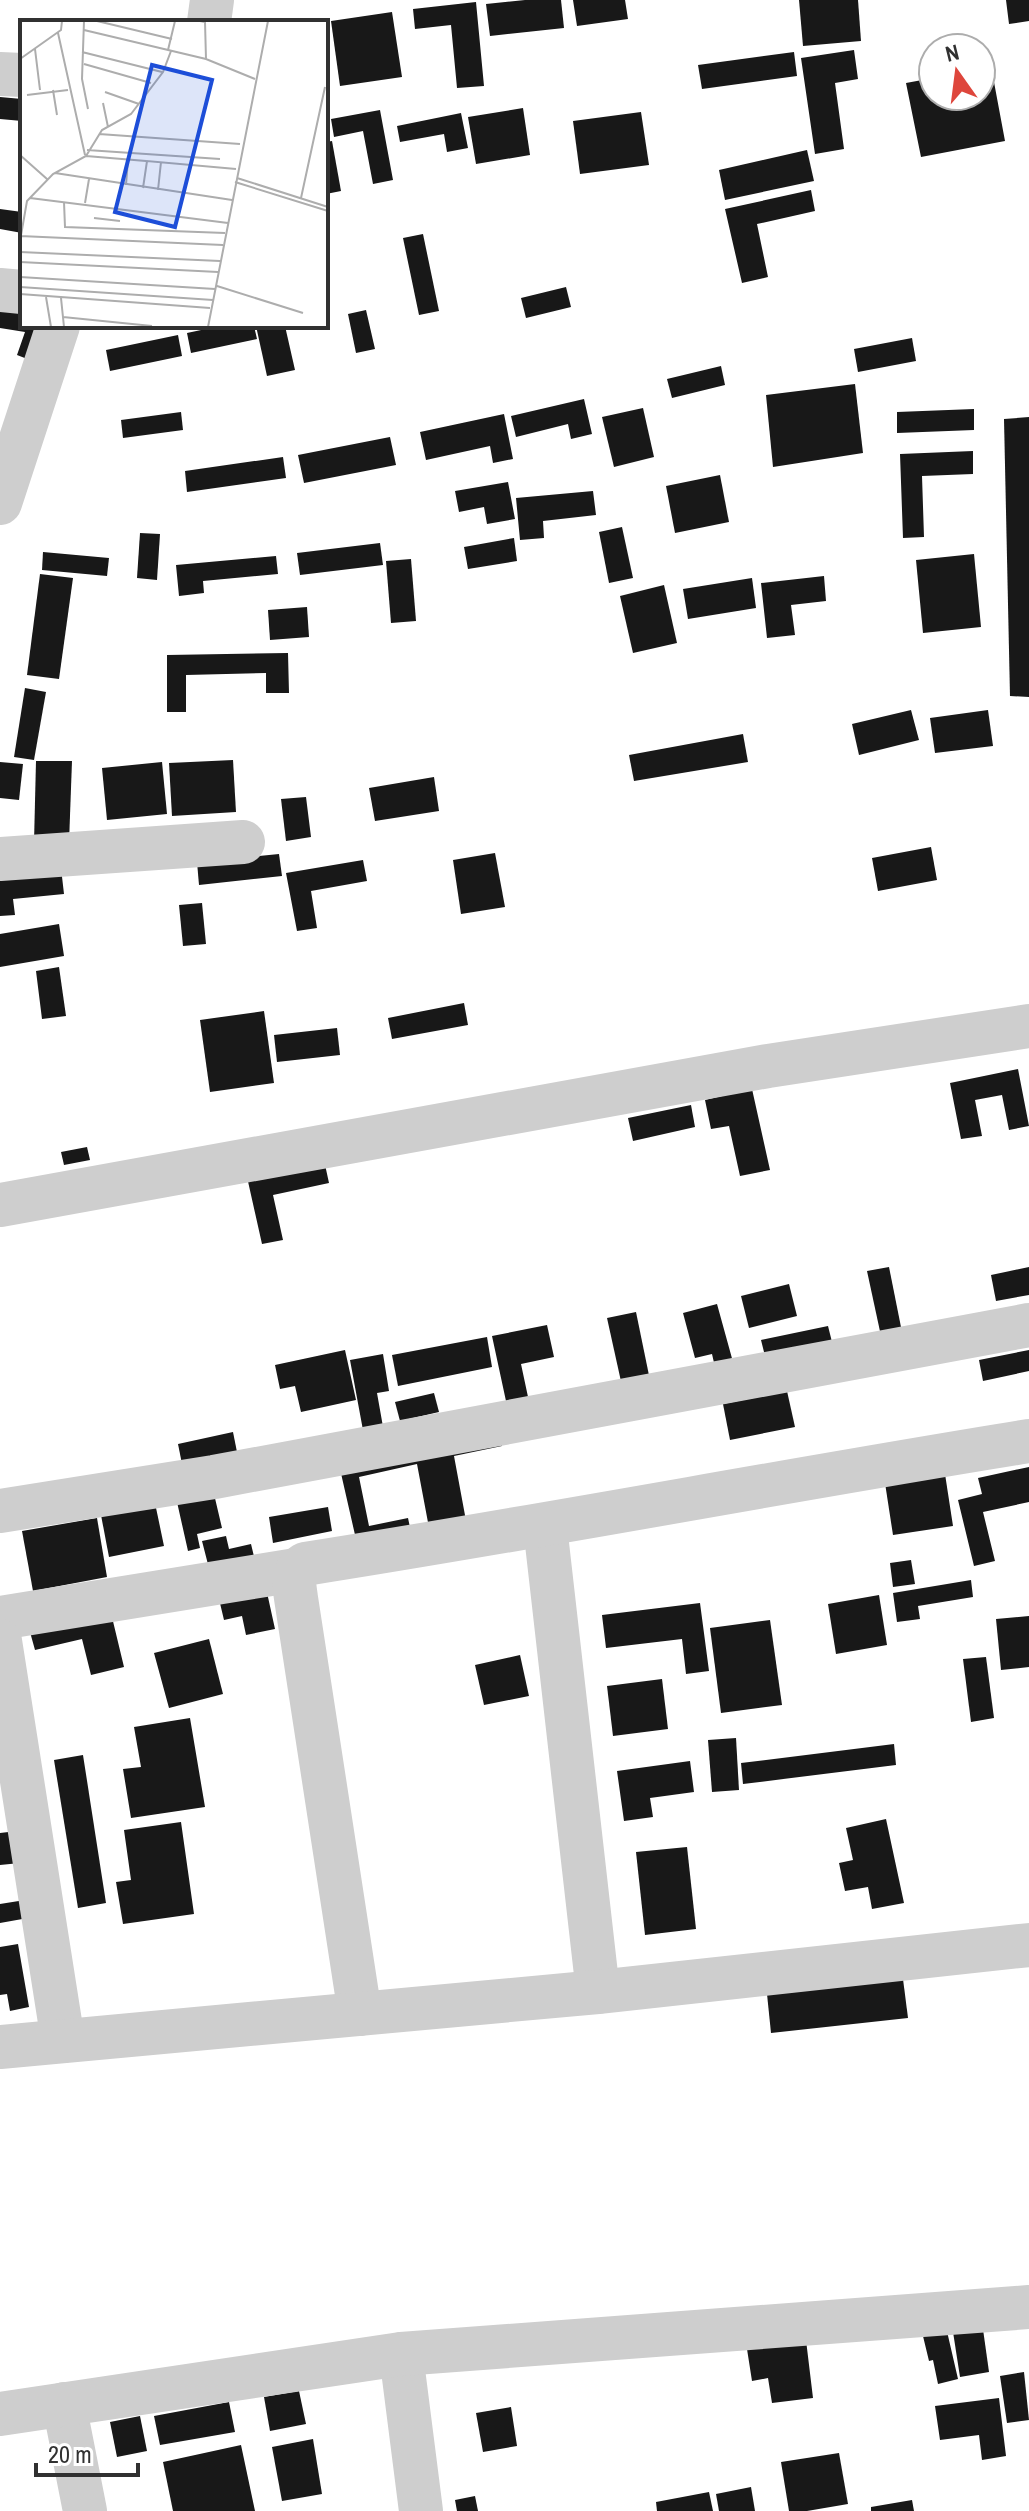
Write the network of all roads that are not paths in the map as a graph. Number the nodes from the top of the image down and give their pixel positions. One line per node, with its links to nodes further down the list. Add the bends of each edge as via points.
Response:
1 (212, 0): 2 (street)
2 (209, 20)
3 (0, 74): 4 (street)
4 (20, 75)
5 (0, 290): 6 (street)
6 (20, 292)
7 (57, 328): 8 (street)
8 (0, 503)
9 (243, 842): 10 (street)
10 (0, 859)
11 (1029, 1026): 12 (street, via 768,1066)
12 (0, 1205)
13 (1029, 1325): 15 (street, via 214,1477)
14 (1029, 1441): 16 (street)
15 (0, 1511)
16 (545, 1526): 17 (street, via 305,1564); 21 (street)
17 (296, 1570): 18 (street); 22 (street, via 293,1578)
18 (0, 1618)
19 (0, 1641): 23 (street)
20 (1029, 1945): 21 (street)
21 (598, 1992): 22 (street)
22 (360, 2014): 23 (street)
23 (63, 2041): 24 (street)
24 (0, 2047)
25 (1029, 2307): 26 (street)
26 (401, 2354): 27 (street); 30 (street)
27 (64, 2404): 28 (street); 29 (street)
28 (0, 2414)
29 (85, 2511)
30 (421, 2511)

